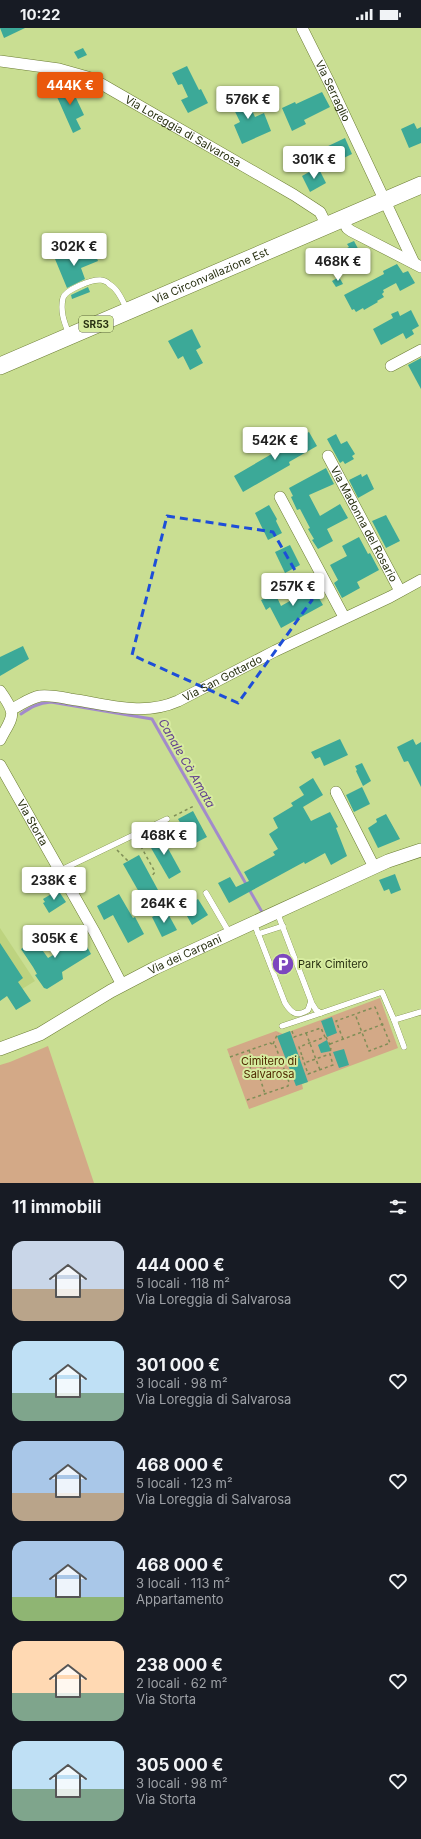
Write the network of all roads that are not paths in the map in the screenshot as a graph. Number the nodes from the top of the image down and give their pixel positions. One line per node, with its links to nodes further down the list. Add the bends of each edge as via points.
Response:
1 (302, 28): 4 (street, Via Serraglio, via 330,82)
2 (0, 61): 6 (street, Via Loreggia di Salvarosa, via 59,69 96,81 300,199 320,212)
3 (421, 185): 4 (main road, Via Circonvallazione Est / SR53)
4 (384, 201): 5 (main road, Via Circonvallazione Est / SR53); 7 (street, Via Serraglio)
5 (343, 218): 6 (main road, Via Circonvallazione Est / SR53); 7 (street, via 349,230)
6 (327, 226): 8 (main road, Via Circonvallazione Est / SR53)
7 (418, 265)
8 (128, 311): 9 (main road, Via Circonvallazione Est / SR53); 9 (lane, via 119,293 109,284 100,280 82,284 63,297 61,314)
9 (69, 336): 11 (main road, Via Circonvallazione Est / SR53)
10 (421, 350): 12 (street)
11 (0, 366)
12 (391, 366)
13 (328, 456): 16 (street, Via Madonna del Rosario)
14 (280, 497): 17 (street)
15 (421, 580): 16 (street, Via San Gottardo)
16 (400, 591): 17 (street, Via San Gottardo)
17 (344, 617): 19 (street, Via San Gottardo, via 186,698 162,707 136,709 45,696 29,699)
18 (0, 691): 19 (street)
19 (12, 709): 20 (street, via 12,716)
20 (0, 740)
21 (0, 765): 26 (street, Via Storta)
22 (336, 792): 25 (street)
23 (167, 820): 26 (lane)
24 (421, 850): 25 (street, Via dei Carpani)
25 (374, 867): 28 (street, Via dei Carpani)
26 (59, 871): 32 (street, Via Storta)
27 (206, 893): 31 (lane)
28 (277, 912): 29 (lane); 30 (street, Via dei Carpani)
29 (283, 926): 30 (lane); 33 (lane)
30 (256, 929): 31 (street, Via dei Carpani); 33 (lane, via 290,1011 295,1015 302,1014 308,1010)
31 (230, 934): 32 (street, Via dei Carpani)
32 (122, 985): 39 (street, Via dei Carpani, via 46,1030)
33 (311, 1001): 35 (lane)
34 (421, 1012): 36 (lane)
35 (321, 1013): 36 (lane, via 382,992); 37 (lane)
36 (394, 1020): 38 (lane)
37 (282, 1026)
38 (404, 1047)
39 (0, 1049)

